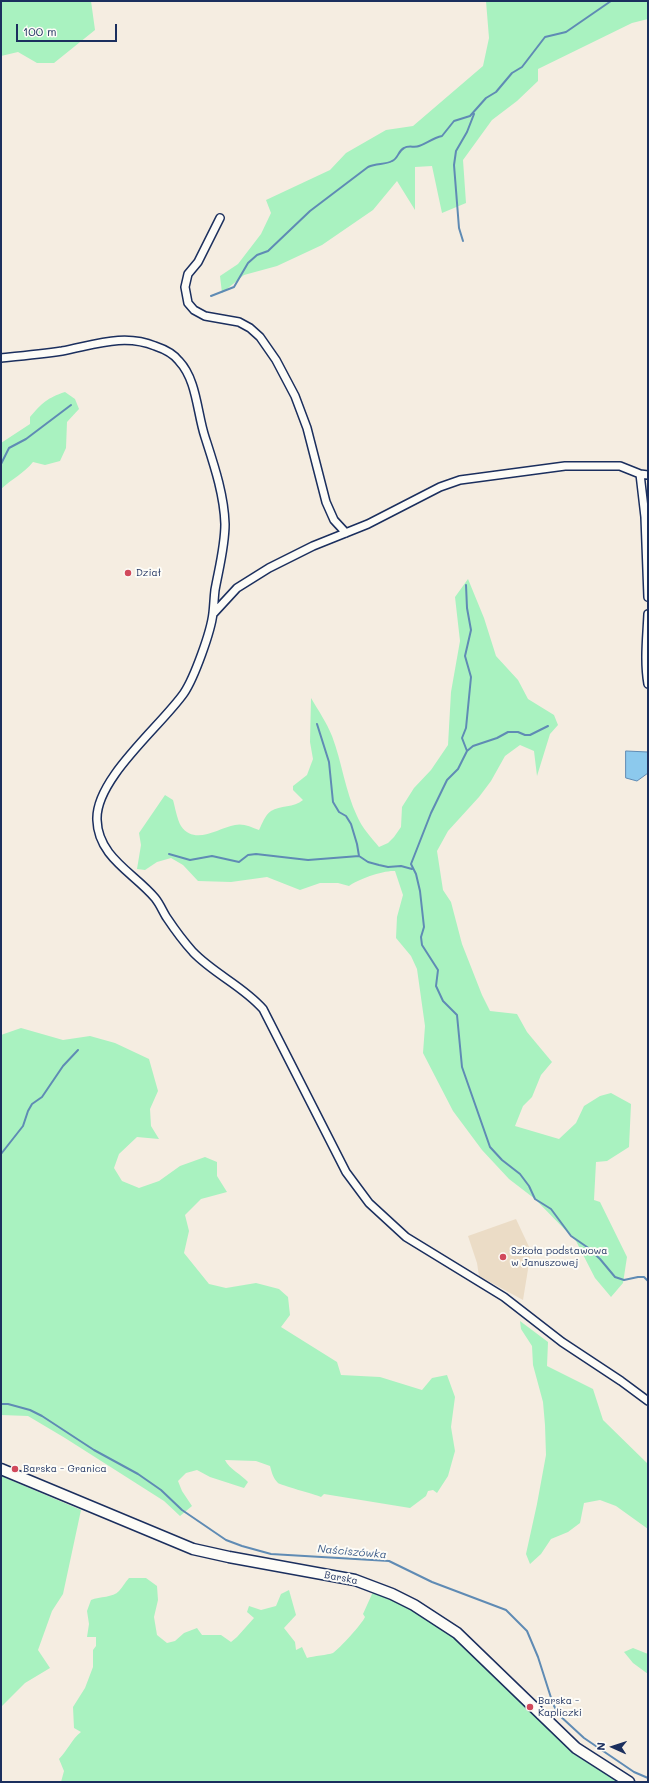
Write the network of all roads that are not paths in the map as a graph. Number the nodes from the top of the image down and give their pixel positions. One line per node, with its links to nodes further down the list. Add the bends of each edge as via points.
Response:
1 (220, 218): 5 (street, via 201,256 188,274 185,287 188,303 205,316 239,322 260,336 295,396 307,428 326,502 334,520)
2 (1, 358): 7 (street, via 108,341 131,340 146,342 167,350 180,361 191,381 201,427 220,484 225,523)
3 (640, 474): 4 (street); 5 (street, via 620,466 565,466 460,480 440,487); 6 (street, via 645,517)
4 (648, 475)
5 (346, 533): 7 (street, via 269,568 237,588)
6 (648, 597)
7 (213, 614): 10 (street, via 197,666 184,692 128,757 105,790 97,819 104,847 155,898 193,952 213,970 254,998 263,1009 346,1172 369,1203 406,1238 504,1297 562,1342)
8 (648, 614): 9 (street)
9 (648, 684)
10 (648, 1401)
11 (1, 1469): 12 (street, Barska, via 193,1549 355,1580 392,1594 457,1633 576,1748)
12 (629, 1782)

